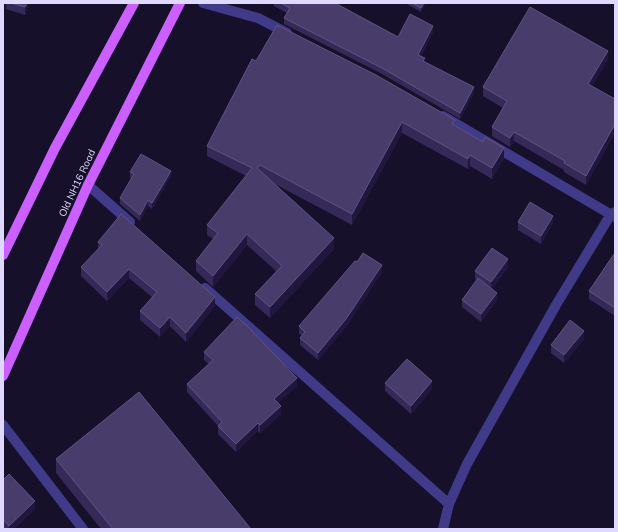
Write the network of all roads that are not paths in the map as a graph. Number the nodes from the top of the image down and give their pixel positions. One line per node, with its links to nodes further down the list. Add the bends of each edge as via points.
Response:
1 (134, 3): 9 (main road, via 56,148)
2 (180, 3): 6 (main road, Old NH16 Road)
3 (203, 3): 4 (street, via 258,18)
4 (299, 38)
5 (433, 110): 7 (street)
6 (88, 185): 8 (street); 11 (main road, Old NH16 Road)
7 (614, 214): 13 (street, via 556,305 470,457)
8 (135, 227)
9 (3, 255)
10 (195, 279): 13 (street)
11 (3, 376)
12 (3, 425): 14 (street)
13 (450, 504): 15 (street)
14 (83, 529)
15 (443, 529)

